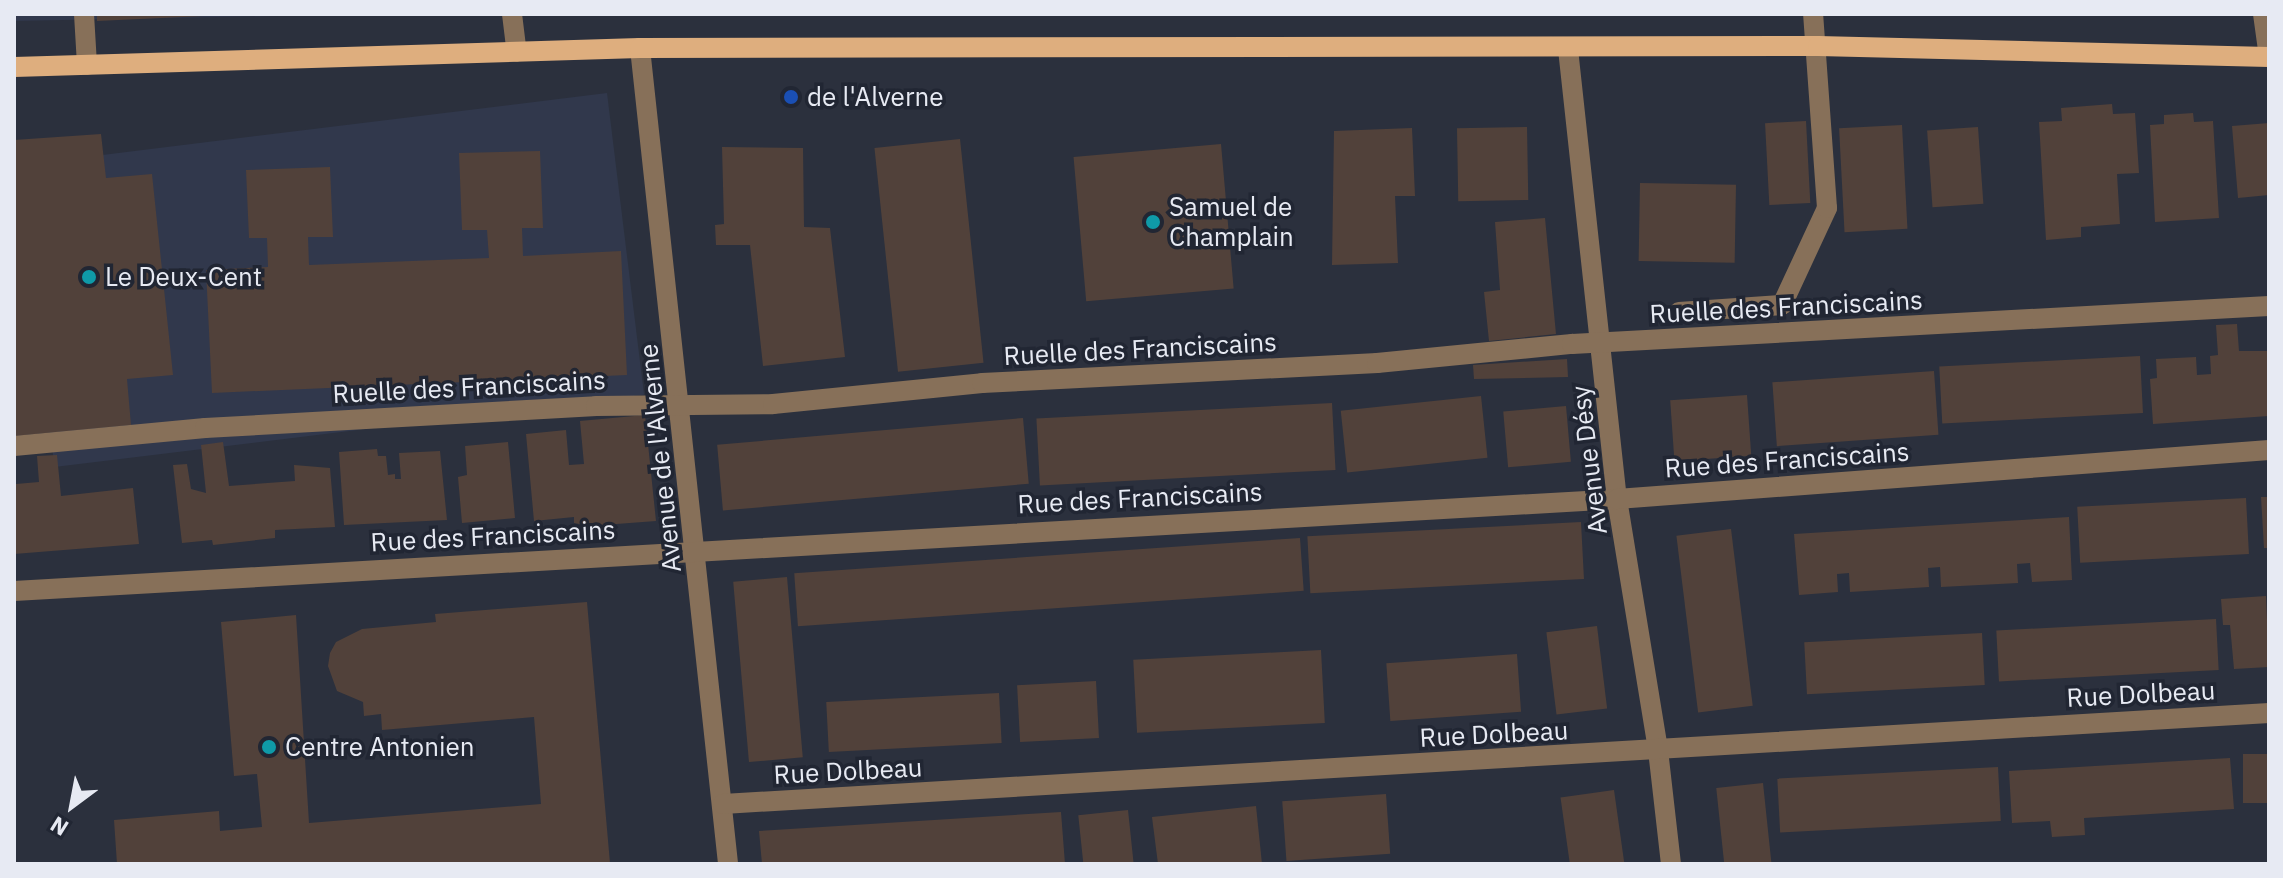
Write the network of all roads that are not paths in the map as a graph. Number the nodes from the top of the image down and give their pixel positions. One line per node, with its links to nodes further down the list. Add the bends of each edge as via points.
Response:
1 (84, 14): 10 (street)
2 (512, 14): 8 (street)
3 (1813, 14): 5 (street)
4 (2263, 14): 9 (street)
5 (1818, 46): 7 (main road); 9 (main road); 13 (street, via 1827,208 1782,305)
6 (640, 48): 7 (main road); 8 (main road); 15 (street, Avenue de l'Alverne)
7 (1568, 49): 14 (street, Avenue Désy)
8 (517, 52): 10 (main road)
9 (2269, 57)
10 (87, 65): 11 (main road)
11 (14, 67)
12 (2269, 306): 14 (street, Ruelle des Franciscains)
13 (1679, 312)
14 (1601, 343): 15 (street, Ruelle des Franciscains, via 1377,363 982,383 773,404); 18 (street, Avenue Désy)
15 (682, 404): 16 (street, Ruelle des Franciscains, via 205,428); 19 (street, Avenue de l'Alverne)
16 (14, 446)
17 (2269, 450): 18 (street, Rue des Franciscains)
18 (1617, 499): 19 (street, Rue des Franciscains); 22 (street, Avenue Désy)
19 (696, 550): 20 (street, Rue des Franciscains); 23 (street, Avenue de l'Alverne)
20 (14, 591)
21 (2269, 713): 22 (street, Rue Dolbeau)
22 (1658, 750): 23 (street, Rue Dolbeau); 25 (street, Avenue Désy)
23 (723, 804): 24 (street, Avenue de l'Alverne)
24 (728, 864)
25 (1671, 864)

